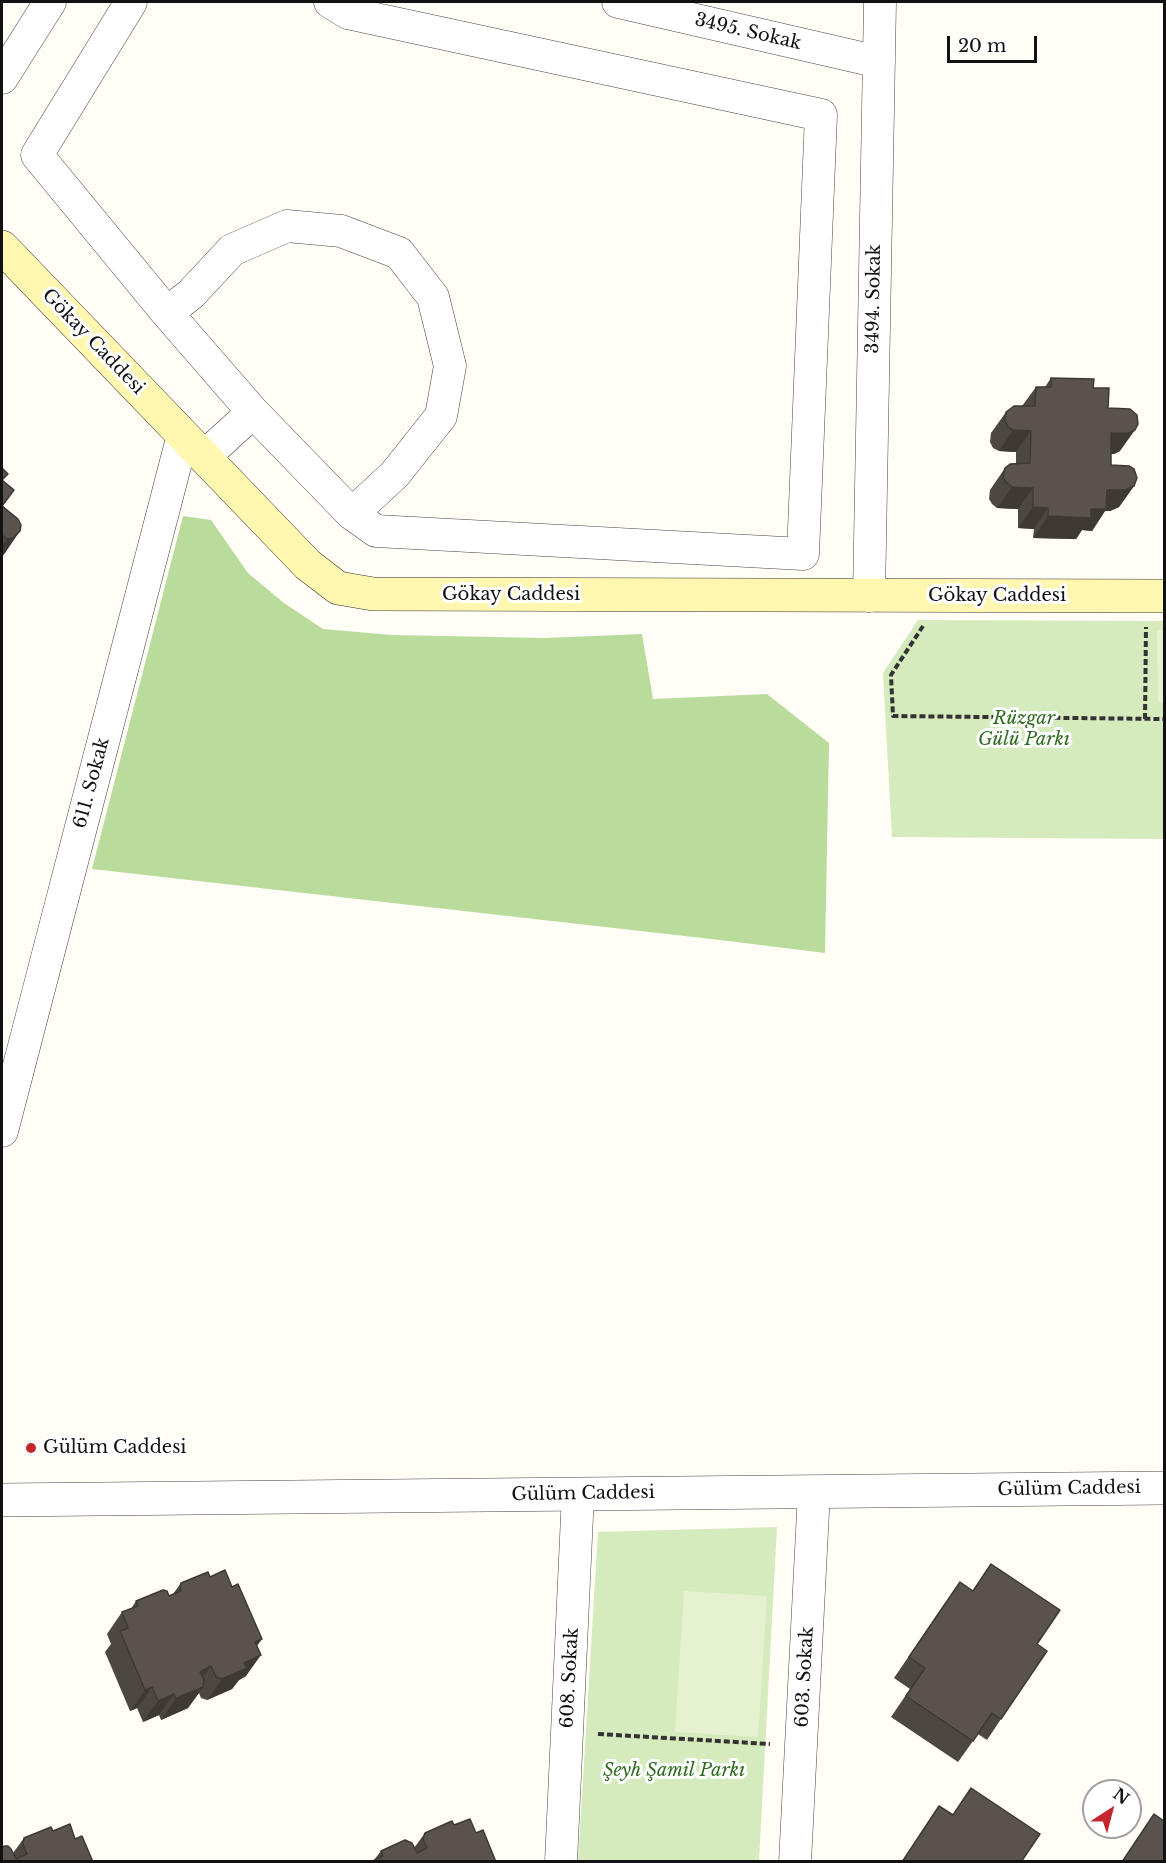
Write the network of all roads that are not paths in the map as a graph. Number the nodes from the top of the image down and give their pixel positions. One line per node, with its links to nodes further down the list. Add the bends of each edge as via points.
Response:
1 (50, 2): 7 (street)
2 (131, 2): 9 (street, via 37,155)
3 (330, 2): 12 (street, via 348,14 821,115 803,554 376,531)
4 (618, 2): 6 (street, 3495. Sokak)
5 (880, 2): 6 (street, 3494. Sokak)
6 (879, 62): 13 (street, 3494. Sokak)
7 (2, 78)
8 (2, 247): 11 (main road, Gökay Caddesi)
9 (167, 313): 10 (street); 12 (street, via 191,294 232,250 287,226 341,231 399,252 433,297 450,366 441,416 395,474)
10 (254, 412): 11 (street); 12 (street)
11 (194, 446): 13 (main road, Gökay Caddesi, via 308,564 338,588 373,594); 15 (street, 611. Sokak)
12 (352, 514)
13 (869, 596): 14 (main road, Gökay Caddesi)
14 (1155, 596)
15 (10, 1062): 16 (street, 611. Sokak)
16 (2, 1131)
17 (1164, 1488): 18 (street, Gülüm Caddesi)
18 (814, 1492): 19 (street, Gülüm Caddesi); 22 (street, 603. Sokak)
19 (578, 1494): 20 (street, Gülüm Caddesi); 21 (street, 608. Sokak)
20 (2, 1500)
21 (561, 1862)
22 (795, 1862)

